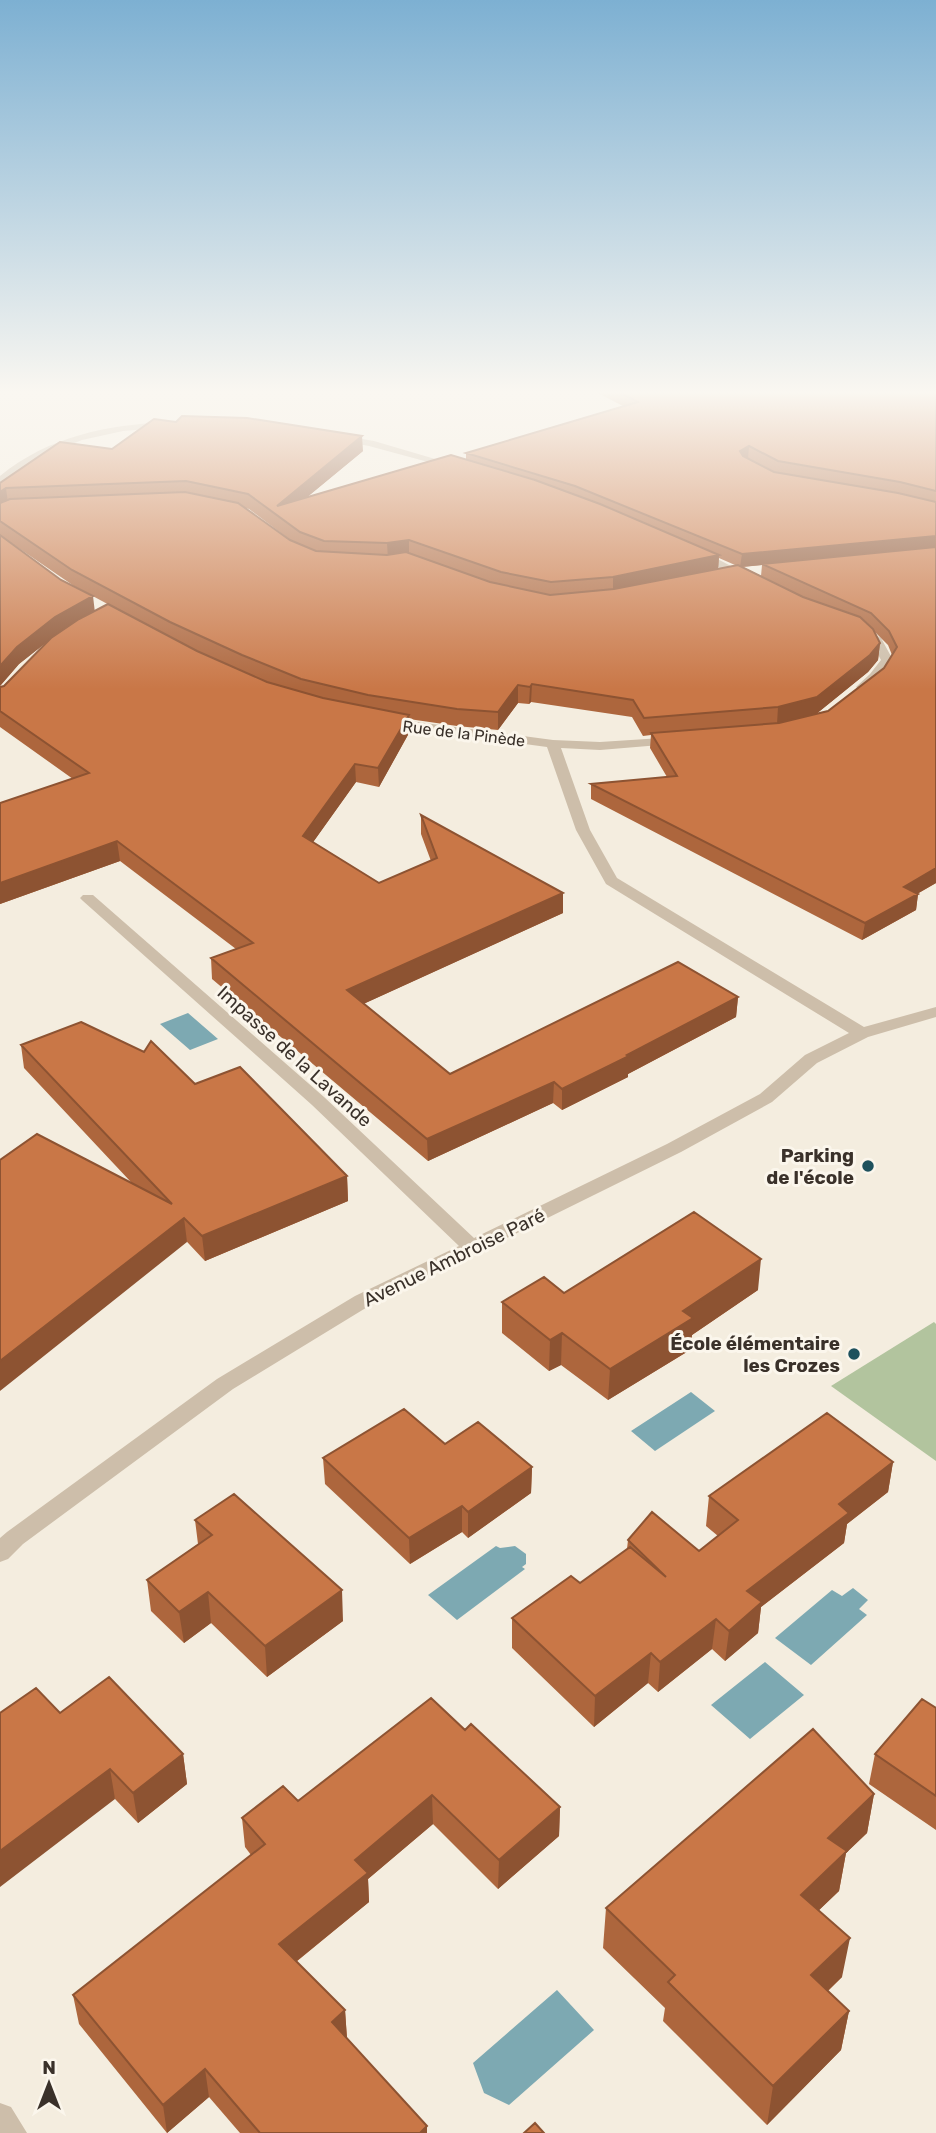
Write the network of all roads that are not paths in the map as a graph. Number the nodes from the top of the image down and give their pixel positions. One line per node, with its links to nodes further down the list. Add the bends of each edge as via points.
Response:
1 (688, 548): 3 (street)
2 (765, 571): 3 (street)
3 (740, 573): 4 (street); 5 (street)
4 (713, 578)
5 (760, 584)
6 (855, 626): 7 (street, via 877,642 887,660)
7 (852, 696)
8 (368, 719): 10 (street, Rue de la Pinède)
9 (688, 738): 10 (street, Rue de la Pinède, via 600,747)
10 (553, 744): 13 (street, Rue de la Pinède, via 583,830 611,881)
11 (89, 898): 14 (street, Impasse de la Lavande, via 318,1101)
12 (936, 1012): 13 (street, Avenue Ambroise Paré)
13 (862, 1033): 14 (street, Avenue Ambroise Paré, via 811,1059 766,1098)
14 (472, 1247): 15 (street, Avenue Ambroise Paré, via 362,1301 225,1384)
15 (5, 1540)
16 (0, 2118): 17 (street)
17 (12, 2133)

